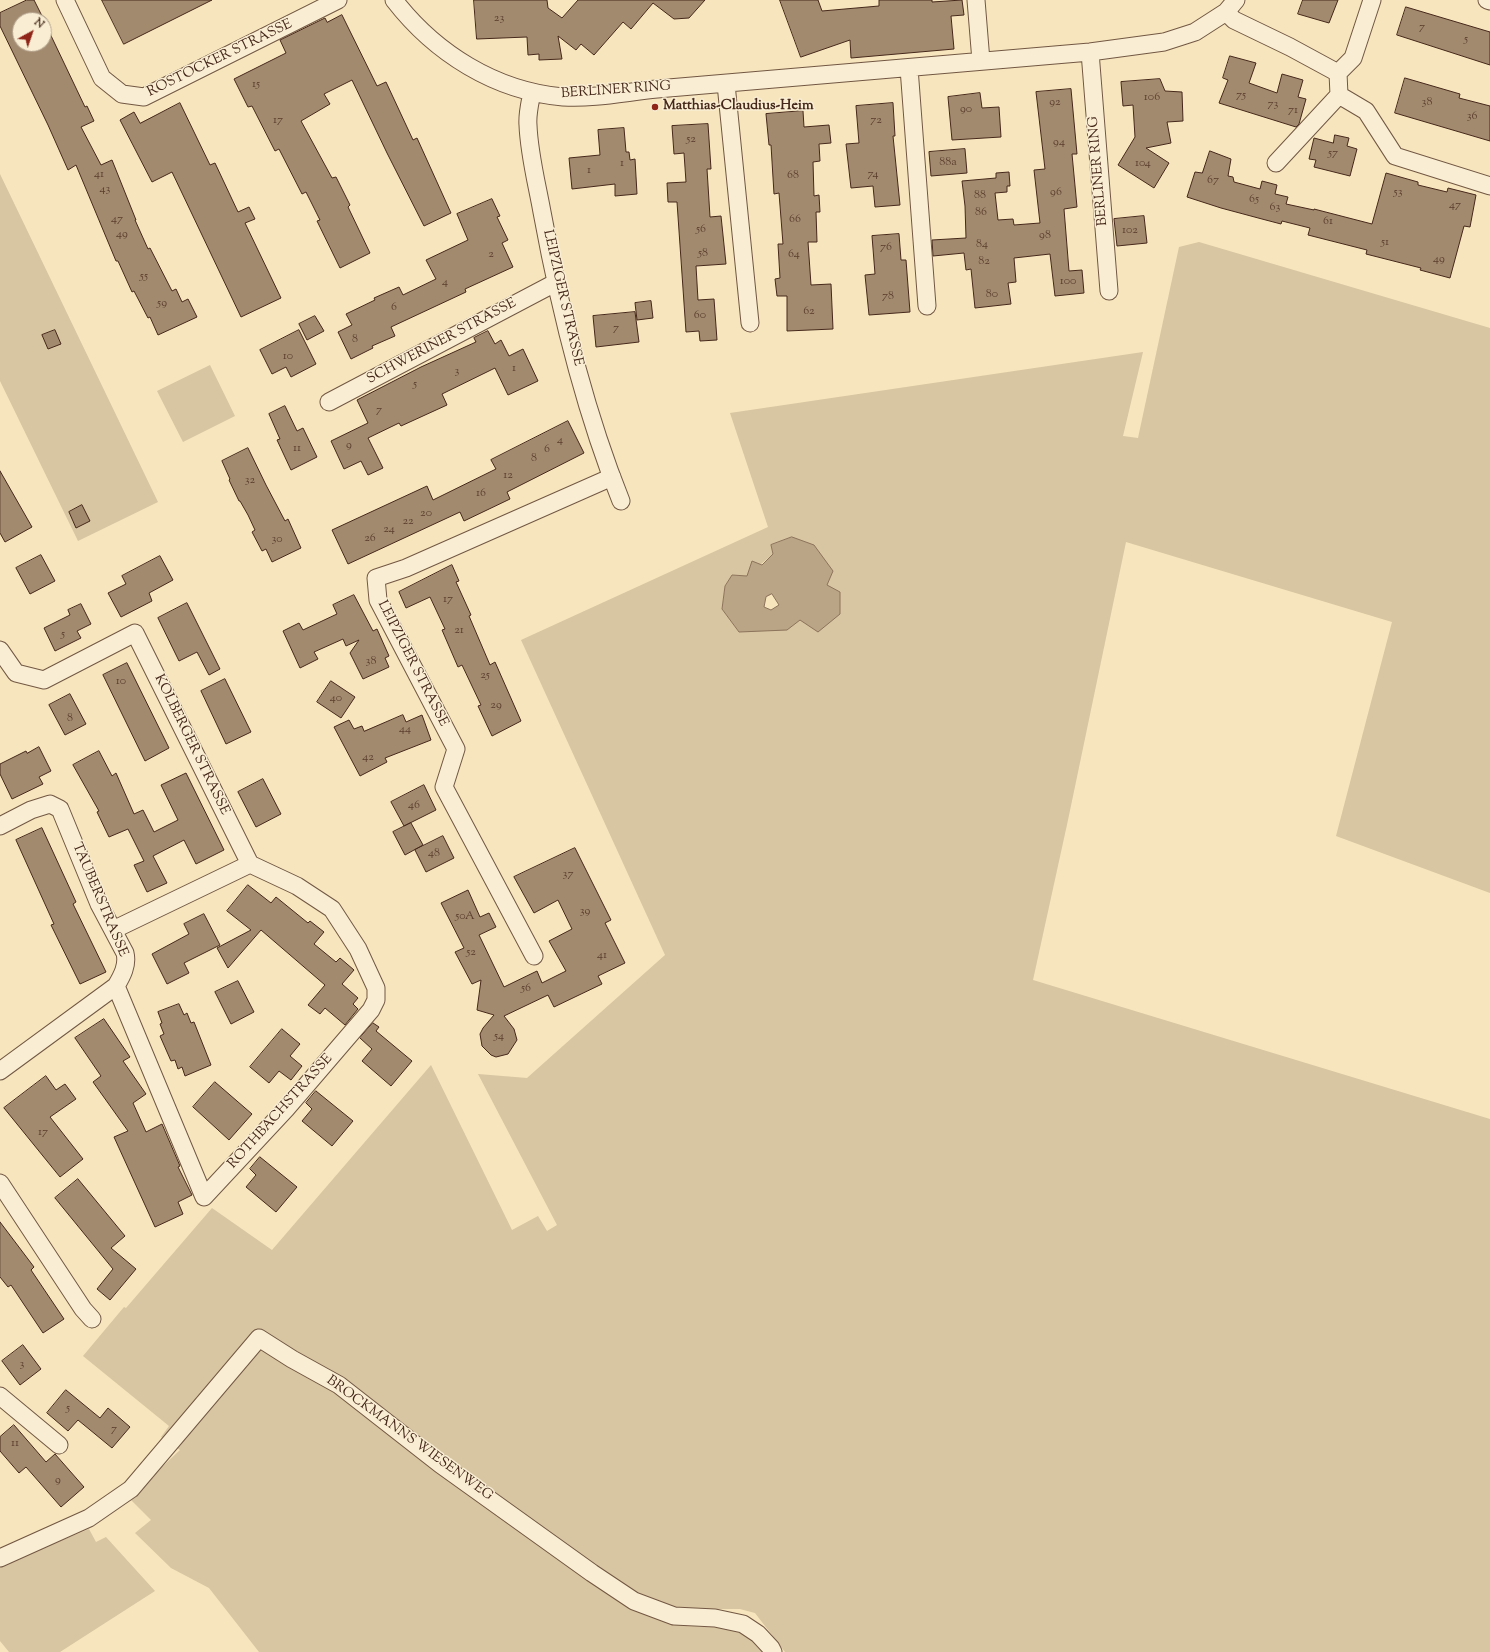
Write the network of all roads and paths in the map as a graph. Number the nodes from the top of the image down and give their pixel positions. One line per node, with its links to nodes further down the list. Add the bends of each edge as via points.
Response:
1 (65, 0): 2 (street, ROSTOCKER STRASSE, via 102,78 122,94 144,97)
2 (338, 0)
3 (394, 0): 12 (street, BERLINER RING, via 423,32 448,54 488,77)
4 (976, 0): 8 (street)
5 (1372, 0): 10 (street, via 1353,58)
6 (1231, 6): 7 (street, BERLINER RING, via 1195,32 1164,42); 10 (street, via 1234,20)
7 (1090, 52): 8 (street, BERLINER RING); 17 (street, BERLINER RING)
8 (981, 61): 9 (street, BERLINER RING)
9 (909, 68): 11 (street, BERLINER RING); 18 (street)
10 (1338, 73): 13 (street)
11 (726, 84): 12 (street, BERLINER RING, via 594,96 564,97); 19 (street)
12 (532, 92): 16 (street, LEIPZIGER STRASSE, via 528,111 532,160)
13 (1339, 95): 14 (street); 15 (street, via 1366,111 1395,156)
14 (1276, 163)
15 (1490, 186)
16 (555, 283): 20 (street, SCHWERINER STRASSE); 21 (street, LEIPZIGER STRASSE, via 594,428)
17 (1109, 290)
18 (928, 306)
19 (750, 322)
20 (329, 402)
21 (612, 477): 22 (street, LEIPZIGER STRASSE); 27 (street, LEIPZIGER STRASSE, via 406,568 376,578 378,600 456,749 444,787)
22 (621, 501)
23 (0, 650): 25 (street, KOLBERGER STRASSE, via 16,673 44,680 135,633)
24 (0, 826): 26 (street, TAUBERSTRASSE, via 50,804 60,809 99,904)
25 (250, 864): 26 (street); 28 (street, ROTHBACHSTRASSE, via 297,886 332,909 358,949 376,988 376,1000 371,1010 286,1109 204,1197)
26 (113, 930): 28 (street, TAUBERSTRASSE, via 127,959)
27 (534, 956)
28 (116, 986): 29 (street, TAUBERSTRASSE)
29 (0, 1071)
30 (2, 1189): 31 (street)
31 (92, 1319)
32 (0, 1396): 33 (street)
33 (59, 1445)
34 (0, 1558): 35 (street, BROCKMANNS WIESENWEG, via 89,1518 131,1489 259,1338 339,1386 440,1464 634,1601 674,1616 716,1618 743,1624 758,1634)
35 (773, 1652)

